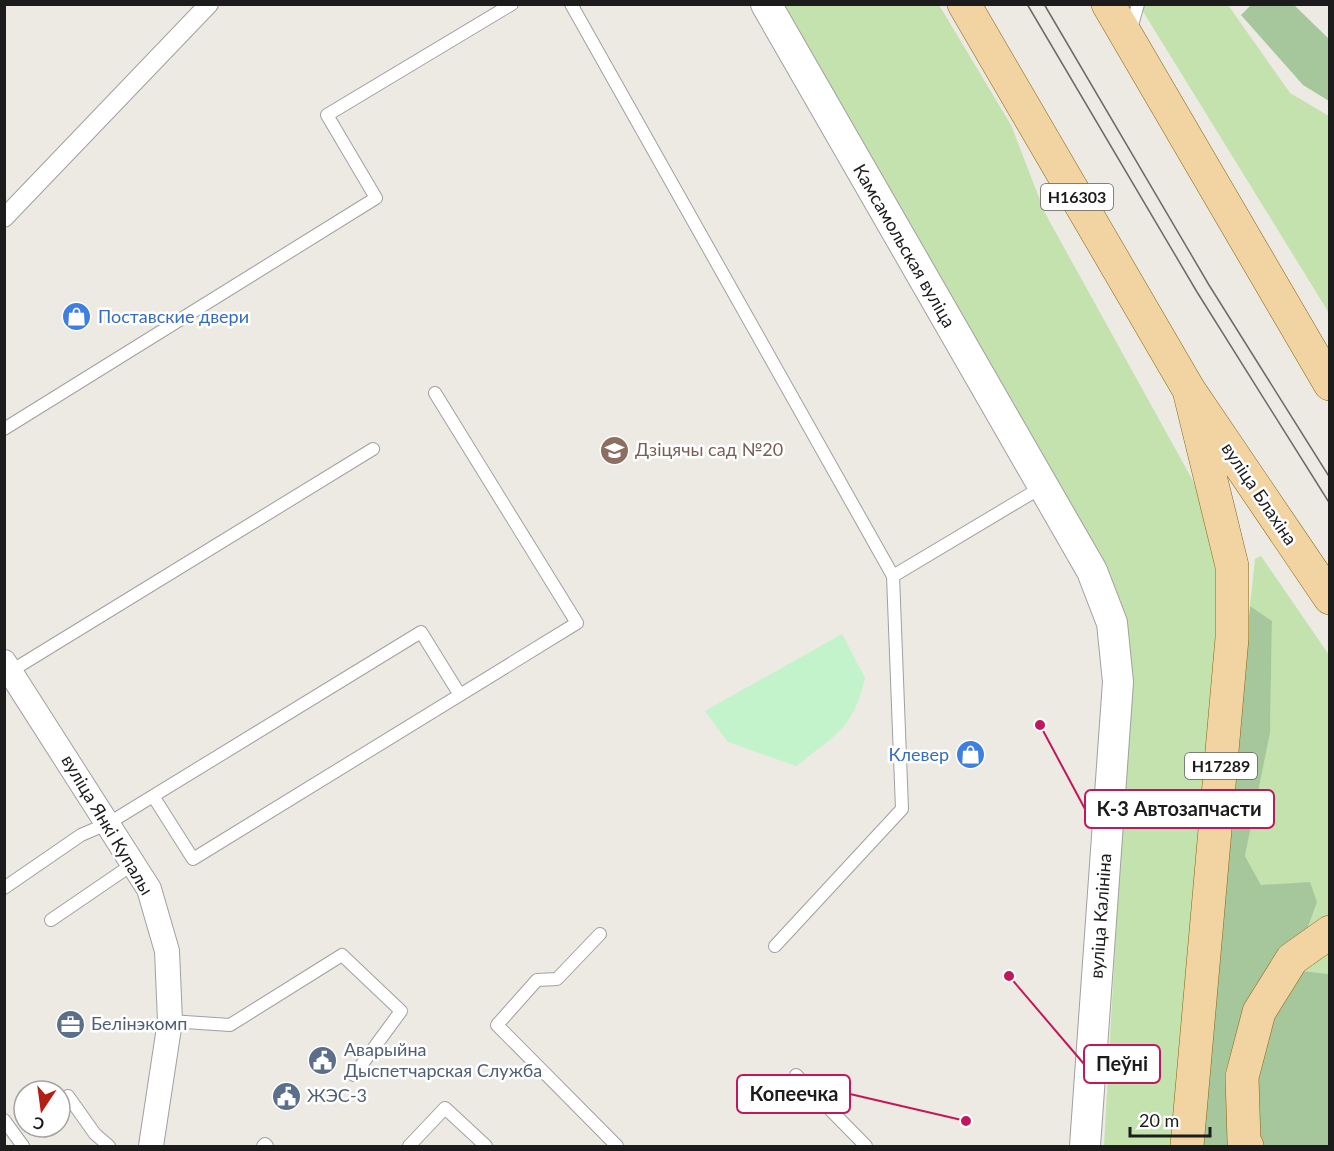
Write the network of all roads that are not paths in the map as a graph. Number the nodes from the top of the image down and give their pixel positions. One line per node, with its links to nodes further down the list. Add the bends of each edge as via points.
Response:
1 (209, 4): 9 (street)
2 (512, 4): 13 (lane, via 327,115 376,198)
3 (571, 4): 16 (lane)
4 (766, 4): 15 (street, Камсамольская вуліца)
5 (964, 4): 11 (main road, Н16303)
6 (1108, 4): 8 (main road)
7 (1138, 4): 8 (lane)
8 (1128, 39): 10 (main road)
9 (4, 218)
10 (1328, 379)
11 (1189, 390): 17 (main road, вуліца Блахіна / Н16303); 41 (main road, Н17289, via 1232,566 1232,638)
12 (435, 393): 19 (lane, via 577,623)
13 (4, 429)
14 (373, 448): 18 (lane)
15 (1042, 488): 16 (lane); 40 (street, вуліца Калініна, via 1092,571 1112,623 1118,682)
16 (893, 576): 27 (lane, via 902,809)
17 (1329, 598)
18 (8, 666): 21 (street, вуліца Янкі Купалы)
19 (460, 695): 20 (lane, via 193,859); 20 (lane, via 421,632)
20 (153, 796): 21 (lane)
21 (109, 824): 22 (street, вуліца Янкі Купалы); 23 (lane, via 81,835)
22 (133, 864): 24 (lane); 28 (street, вуліца Янкі Купалы, via 148,889 167,951)
23 (4, 888)
24 (51, 920)
25 (1329, 932): 42 (main road, via 1293,959 1259,1012 1242,1077)
26 (600, 934): 38 (lane, via 557,979 537,981 497,1025)
27 (775, 946)
28 (170, 1021): 29 (lane, via 231,1025 342,955 401,1011); 35 (street, вуліца Янкі Купалы)
29 (354, 1075)
30 (796, 1075): 39 (lane)
31 (72, 1102): 34 (lane, via 95,1134)
32 (4, 1120): 33 (lane)
33 (23, 1146)
34 (109, 1146)
35 (151, 1146)
36 (409, 1146): 37 (lane, via 445,1108)
37 (486, 1146)
38 (617, 1146)
39 (866, 1146)
40 (1085, 1146)
41 (1187, 1146)
42 (1246, 1146)

